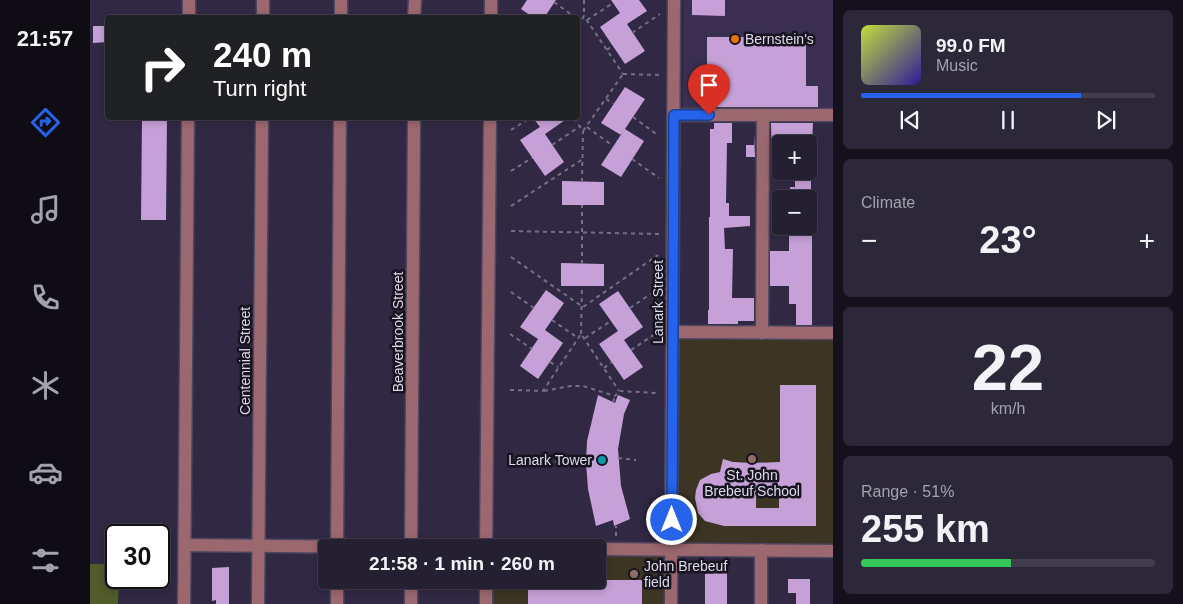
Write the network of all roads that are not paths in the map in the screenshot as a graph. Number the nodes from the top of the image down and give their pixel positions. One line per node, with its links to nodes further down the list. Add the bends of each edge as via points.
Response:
1 (189, 0): 7 (street)
2 (263, 0): 8 (street)
3 (341, 0): 9 (street)
4 (414, 0): 10 (street)
5 (491, 0): 11 (street)
6 (674, 0): 12 (street, Lanark Street)
7 (189, 15)
8 (263, 15)
9 (340, 15)
10 (414, 15)
11 (491, 15)
12 (674, 115): 13 (street); 20 (street, Lanark Street)
13 (764, 115): 14 (street); 21 (street)
14 (833, 115)
15 (188, 120): 27 (street)
16 (262, 120): 26 (street, Centennial Street)
17 (340, 120): 23 (street)
18 (414, 120): 24 (street, Beaverbrook Street)
19 (490, 120): 25 (street)
20 (673, 332): 21 (street); 30 (street, Lanark Street)
21 (762, 333): 22 (street)
22 (833, 333)
23 (337, 539)
24 (411, 539)
25 (486, 539)
26 (259, 544): 27 (street); 28 (street); 37 (street, Centennial Street)
27 (185, 545): 36 (street)
28 (318, 546)
29 (606, 549): 30 (street)
30 (672, 549): 31 (street); 41 (street, Lanark Street)
31 (761, 550): 32 (street); 42 (street)
32 (833, 551)
33 (337, 589): 38 (street)
34 (411, 589): 39 (street)
35 (486, 589): 40 (street)
36 (184, 604)
37 (258, 604)
38 (337, 604)
39 (411, 604)
40 (486, 604)
41 (671, 604)
42 (761, 604)

